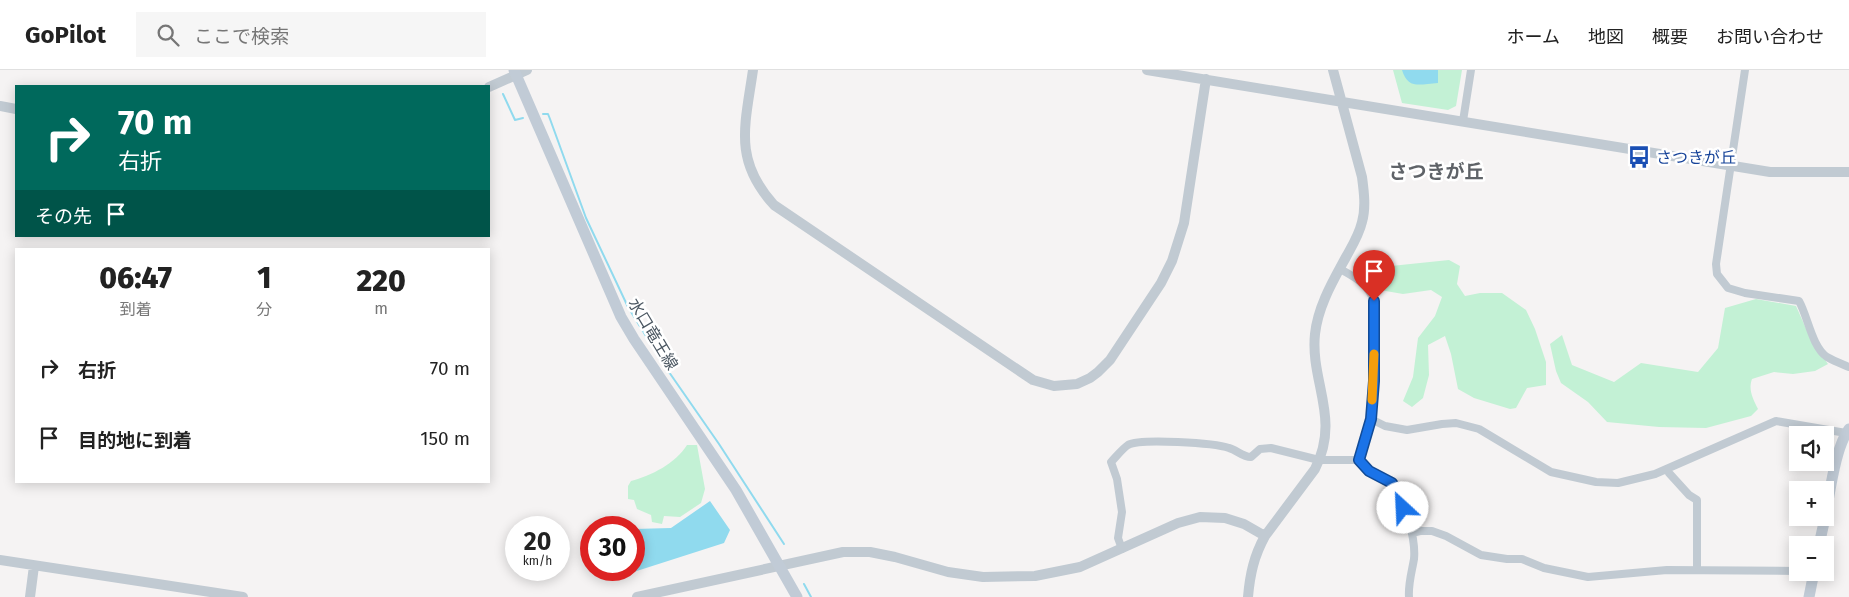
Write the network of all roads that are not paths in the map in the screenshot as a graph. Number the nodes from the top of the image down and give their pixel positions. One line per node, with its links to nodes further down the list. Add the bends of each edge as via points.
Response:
1 (753, 70): 7 (street, via 745,122 745,148 751,173 774,205 1033,380 1054,386 1077,384 1105,366 1161,282 1184,223)
2 (1147, 70): 7 (street)
3 (1333, 70): 9 (street)
4 (1471, 70): 12 (street)
5 (1745, 70): 13 (street)
6 (519, 72): 8 (street); 27 (main road, 水口竜王線, via 621,317 736,490)
7 (1206, 79): 9 (street)
8 (490, 87)
9 (1342, 101): 12 (street); 15 (street, via 1362,177 1364,203 1362,222)
10 (0, 106): 11 (street)
11 (15, 109)
12 (1463, 121): 13 (street)
13 (1732, 165): 14 (street, via 1770,172); 16 (street, via 1717,274 1728,288 1798,301 1818,347 1826,357)
14 (1849, 172)
15 (1340, 268): 17 (street, via 1358,279 1370,291 1374,301); 19 (street, via 1321,308 1315,336 1326,423)
16 (1849, 367)
17 (1371, 419): 20 (street); 21 (street, via 1385,426 1407,430 1456,423 1479,428 1550,472 1596,482 1618,483)
18 (1847, 431): 21 (street, via 1776,421); 22 (main road)
19 (1320, 460): 20 (street); 24 (street); 25 (street, via 1271,448 1260,449 1247,457 1230,448 1212,446 1150,441 1129,444 1111,462 1122,512 1118,538)
20 (1359, 460): 23 (street, via 1369,471 1392,483)
21 (1668, 469): 29 (street, via 1688,495 1697,500)
22 (1832, 481)
23 (1412, 533): 29 (street, via 1432,532 1481,555 1522,559 1544,568 1588,576); 37 (street, via 1414,558)
24 (1265, 536): 25 (street, via 1225,518 1200,517 1178,523); 36 (street, via 1250,572)
25 (1122, 549): 27 (street, via 1080,567 1035,576 983,577 948,572 870,552 843,552)
26 (0, 560): 28 (street)
27 (779, 565): 34 (street); 35 (main road, 水口竜王線)
28 (34, 566): 32 (street); 33 (street)
29 (1697, 570): 30 (street)
30 (1789, 571)
31 (1810, 581): 38 (main road)
32 (30, 597)
33 (243, 597)
34 (637, 597)
35 (797, 597)
36 (1248, 597)
37 (1409, 597)
38 (1809, 597)

